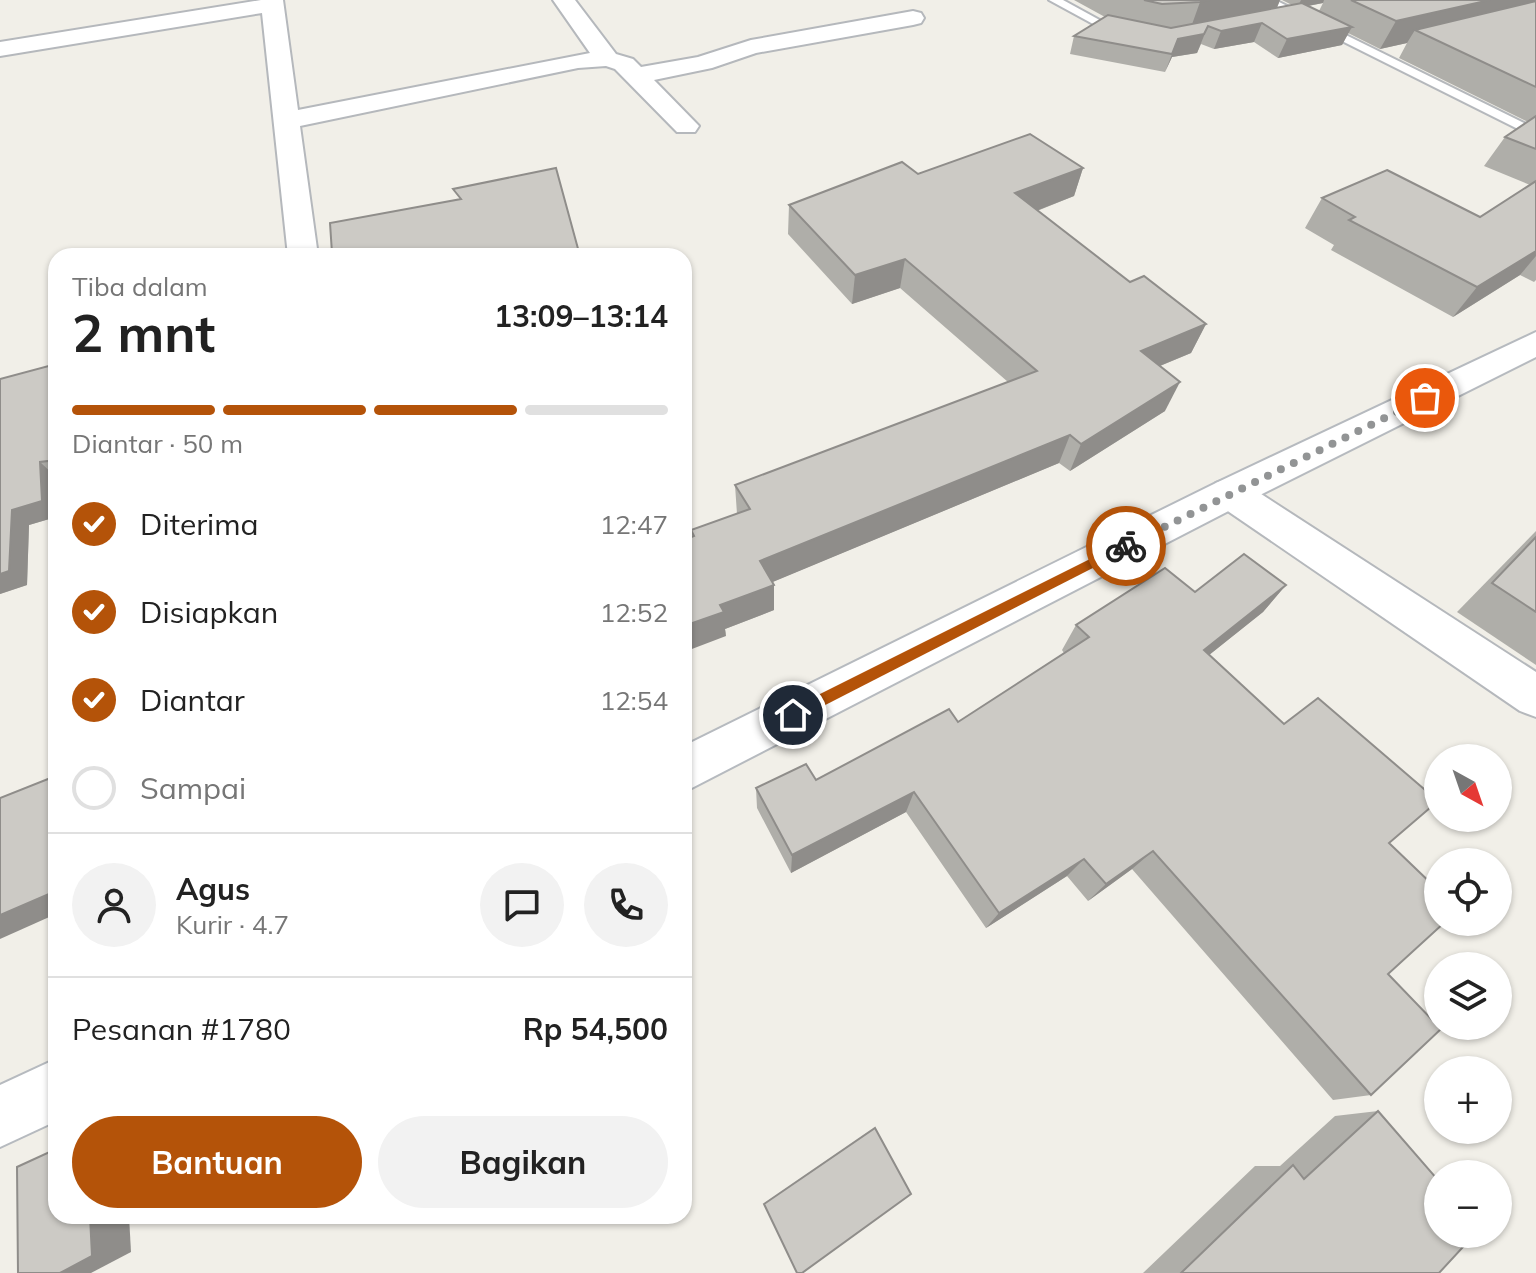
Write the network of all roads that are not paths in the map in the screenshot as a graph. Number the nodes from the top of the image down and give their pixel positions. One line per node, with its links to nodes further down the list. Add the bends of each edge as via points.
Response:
1 (564, 0): 13 (street)
2 (1055, 0): 9 (lane)
3 (1266, 0): 6 (lane)
4 (273, 2): 10 (street); 15 (street)
5 (1322, 11): 6 (lane)
6 (1296, 16): 8 (lane); 12 (lane)
7 (913, 18): 14 (street, via 751,47)
8 (1281, 19)
9 (1129, 37)
10 (0, 49)
11 (1407, 49): 12 (lane)
12 (1377, 56): 17 (lane)
13 (607, 59): 14 (street, via 624,64); 15 (street)
14 (636, 76): 16 (street)
15 (285, 121): 18 (street)
16 (686, 126)
17 (1536, 134)
18 (302, 248)
19 (1536, 343): 20 (street)
20 (1230, 493): 21 (street); 22 (street)
21 (1536, 697)
22 (692, 766)
23 (48, 1093): 24 (street)
24 (0, 1117)

